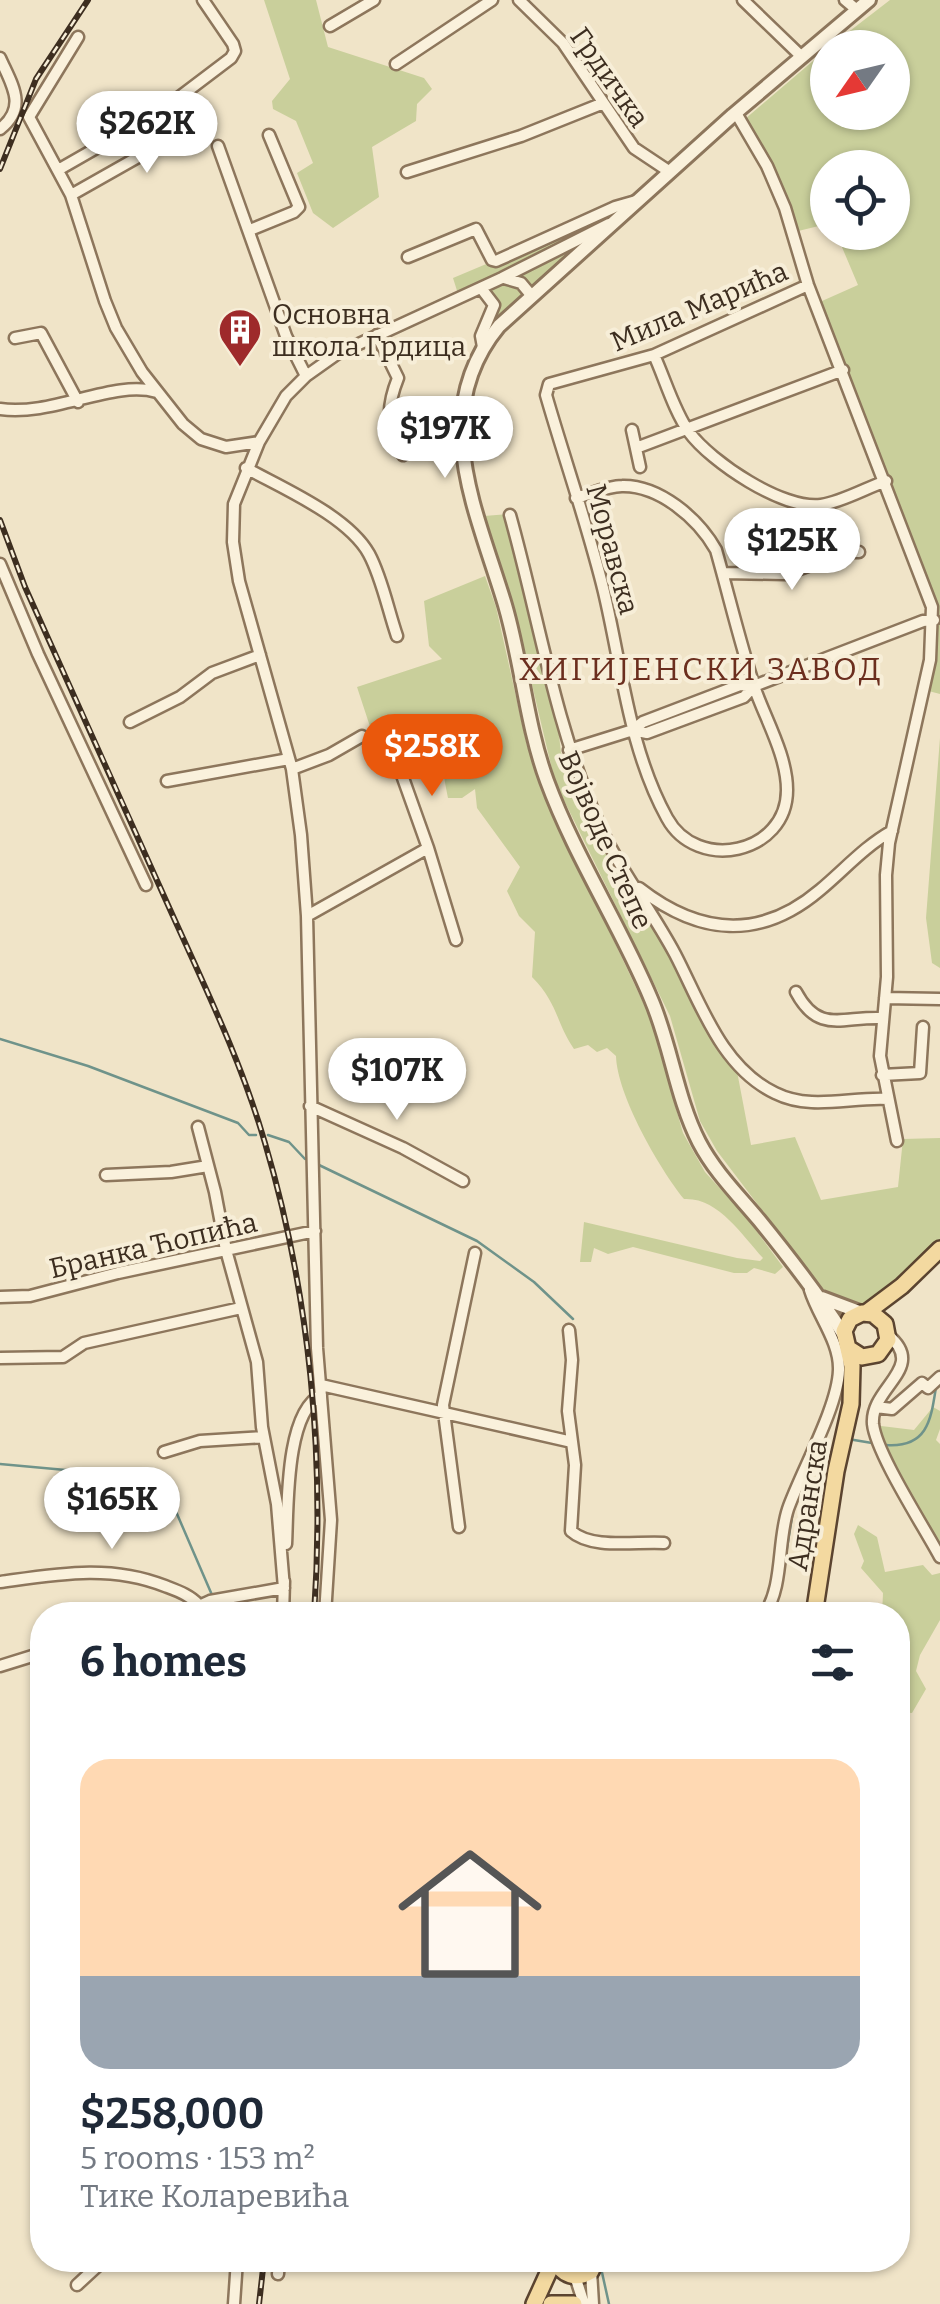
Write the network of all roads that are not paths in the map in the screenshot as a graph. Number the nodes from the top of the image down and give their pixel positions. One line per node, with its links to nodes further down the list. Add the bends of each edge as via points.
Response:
1 (204, 0): 19 (street, via 232,44 231,58 161,112)
2 (374, 0): 8 (street)
3 (492, 0): 12 (street)
4 (743, 0): 10 (street)
5 (845, 0): 7 (street)
6 (523, 2): 13 (street, Грдичка, via 563,43)
7 (863, 5): 10 (street, Војводе Степе)
8 (330, 26)
9 (78, 38): 19 (street, via 29,118)
10 (802, 57): 14 (street, Војводе Степе)
11 (0, 58): 16 (street, via 17,96 16,111)
12 (396, 64)
13 (602, 104): 20 (street); 21 (street, Грдичка, via 634,148)
14 (736, 113): 21 (street, Војводе Степе); 28 (street, via 776,184)
15 (200, 122): 22 (street)
16 (0, 129)
17 (269, 135): 25 (street, via 299,207)
18 (218, 146): 25 (street)
19 (58, 170): 22 (street)
20 (407, 172)
21 (670, 172): 23 (street, Војводе Степе)
22 (72, 195): 38 (street, via 116,328)
23 (636, 201): 24 (street, Војводе Степе); 26 (street, via 496,262 476,229)
24 (613, 222): 27 (street); 30 (street, Војводе Степе)
25 (250, 230): 36 (street)
26 (408, 257)
27 (502, 278): 29 (street); 30 (street, via 521,283)
28 (808, 285): 34 (street, Мила Марића); 35 (street)
29 (481, 288): 31 (street); 33 (street, via 494,305)
30 (531, 295): 33 (street, Војводе Степе)
31 (377, 335): 36 (street); 45 (street, via 398,378 390,406)
32 (15, 338): 39 (street, via 41,333)
33 (483, 347): 89 (street, Војводе Степе, via 464,397 464,468 510,620 541,764 654,1007 699,1142)
34 (654, 355): 37 (street, Мила Марића); 42 (street)
35 (843, 370): 42 (street); 48 (street)
36 (306, 376): 43 (street)
37 (549, 384): 49 (street, Моравска, via 546,395)
38 (158, 392): 39 (street, via 120,391); 43 (street, via 201,439 226,447)
39 (78, 402): 40 (street)
40 (0, 409)
41 (632, 430): 44 (street)
42 (688, 430): 44 (street); 48 (street, via 741,475 796,503 824,505)
43 (258, 442): 47 (street)
44 (636, 448): 46 (street)
45 (403, 455)
46 (640, 467)
47 (246, 468): 55 (street, via 331,516 362,545); 56 (street, via 234,504 233,542)
48 (886, 481): 54 (street)
49 (576, 498): 53 (street, Моравска, via 616,486 658,495 708,536); 59 (street, Моравска, via 604,590)
50 (510, 515): 61 (street)
51 (859, 552): 53 (street, via 786,574)
52 (0, 564): 68 (street)
53 (723, 573): 57 (street, Моравска)
54 (934, 620): 57 (street); 65 (street)
55 (397, 636)
56 (260, 655): 58 (street, via 212,672); 62 (street)
57 (754, 686): 59 (street, via 744,698 647,733); 59 (street, Моравска, via 784,768 786,798 774,828 739,850 704,849 674,829)
58 (130, 722)
59 (633, 730): 61 (street)
60 (362, 736): 62 (street)
61 (570, 750): 67 (street, via 596,819)
62 (290, 764): 64 (street); 69 (street)
63 (398, 764): 66 (street)
64 (168, 781)
65 (892, 831): 67 (street, via 816,894 766,922 708,925); 72 (street)
66 (428, 848): 69 (street); 70 (street)
67 (630, 880): 77 (street, via 736,1066 777,1094 806,1102)
68 (146, 885)
69 (306, 916): 78 (street)
70 (456, 940)
71 (796, 992): 74 (street, via 808,1012 824,1020)
72 (885, 998): 73 (street); 74 (street)
73 (940, 999)
74 (882, 1018): 76 (street)
75 (924, 1027): 76 (street, via 920,1073)
76 (882, 1076): 77 (street)
77 (887, 1098): 80 (street)
78 (310, 1106): 83 (street); 84 (street)
79 (198, 1127): 81 (street)
80 (896, 1141)
81 (208, 1166): 82 (street); 86 (street)
82 (106, 1175)
83 (463, 1181)
84 (315, 1230): 86 (street, Бранка Ћопића); 98 (street)
85 (940, 1248): 88 (main road, Адранска)
86 (226, 1250): 90 (street, Бранка Ћопића, via 30,1296); 91 (street)
87 (475, 1253): 101 (street)
88 (902, 1286): 92 (main road, Адранска); 95 (main road, Адранска)
89 (812, 1289): 92 (street, Војводе Степе); 94 (street, Војводе Степе); 113 (street, via 839,1374 788,1509)
90 (0, 1297)
91 (241, 1308): 96 (street, via 84,1342 63,1357); 102 (street, via 258,1362)
92 (864, 1313): 94 (main road, via 850,1319); 95 (main road, via 880,1318)
93 (568, 1330): 103 (street)
94 (846, 1342): 95 (main road, via 858,1356); 99 (main road, Адранска)
95 (883, 1342): 99 (main road, Адранска); 100 (street, via 902,1351 902,1364)
96 (0, 1358)
97 (940, 1377): 100 (street, via 928,1388 922,1382 898,1406)
98 (321, 1390): 101 (street); 109 (street, via 305,1410 294,1443); 112 (street, via 330,1520)
99 (851, 1404): 114 (main road, Адранска)
100 (876, 1407): 107 (street, via 873,1425 881,1451)
101 (444, 1412): 103 (street); 105 (street)
102 (264, 1437): 104 (street, via 200,1441); 109 (street)
103 (572, 1442): 106 (street, via 574,1534)
104 (164, 1452)
105 (459, 1527)
106 (664, 1543)
107 (940, 1557)
108 (0, 1582): 110 (street, via 113,1572)
109 (284, 1588): 110 (street); 111 (street)
110 (209, 1602)
111 (283, 1602)
112 (326, 1602)
113 (769, 1602)
114 (816, 1602)
115 (30, 1657): 116 (street)
116 (0, 1666)
117 (91, 2272): 123 (street)
118 (236, 2272): 124 (street)
119 (550, 2272): 125 (main road)
120 (582, 2272): 125 (main road)
121 (583, 2272): 128 (street)
122 (583, 2272): 129 (street)
123 (76, 2285)
124 (234, 2304)
125 (535, 2304)
126 (550, 2304): 127 (main road)
127 (574, 2304)
128 (584, 2304)
129 (592, 2304)

